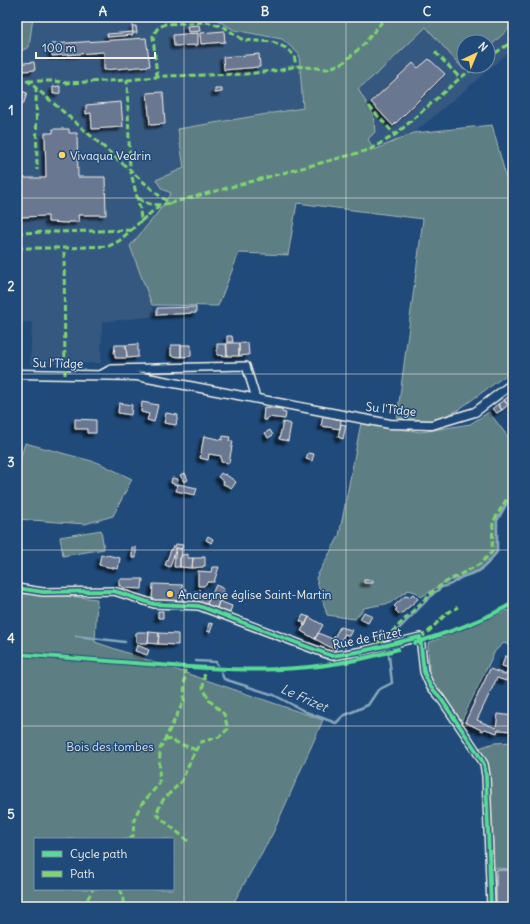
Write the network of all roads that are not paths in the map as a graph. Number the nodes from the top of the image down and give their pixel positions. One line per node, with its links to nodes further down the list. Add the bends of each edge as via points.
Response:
1 (17, 374): 2 (street, Su l'Tîdge)
2 (100, 375): 4 (street, Su l'Tîdge, via 137,376); 4 (street, Su l'Tîdge, via 111,369 246,366)
3 (513, 383): 4 (street, Su l'Tîdge, via 475,412 432,425 390,424)
4 (256, 398)
5 (17, 588): 6 (street, Rue de Frizet, via 43,592 114,591 154,604 199,606 332,656 420,637 424,672 430,686 484,764)
6 (490, 907)

